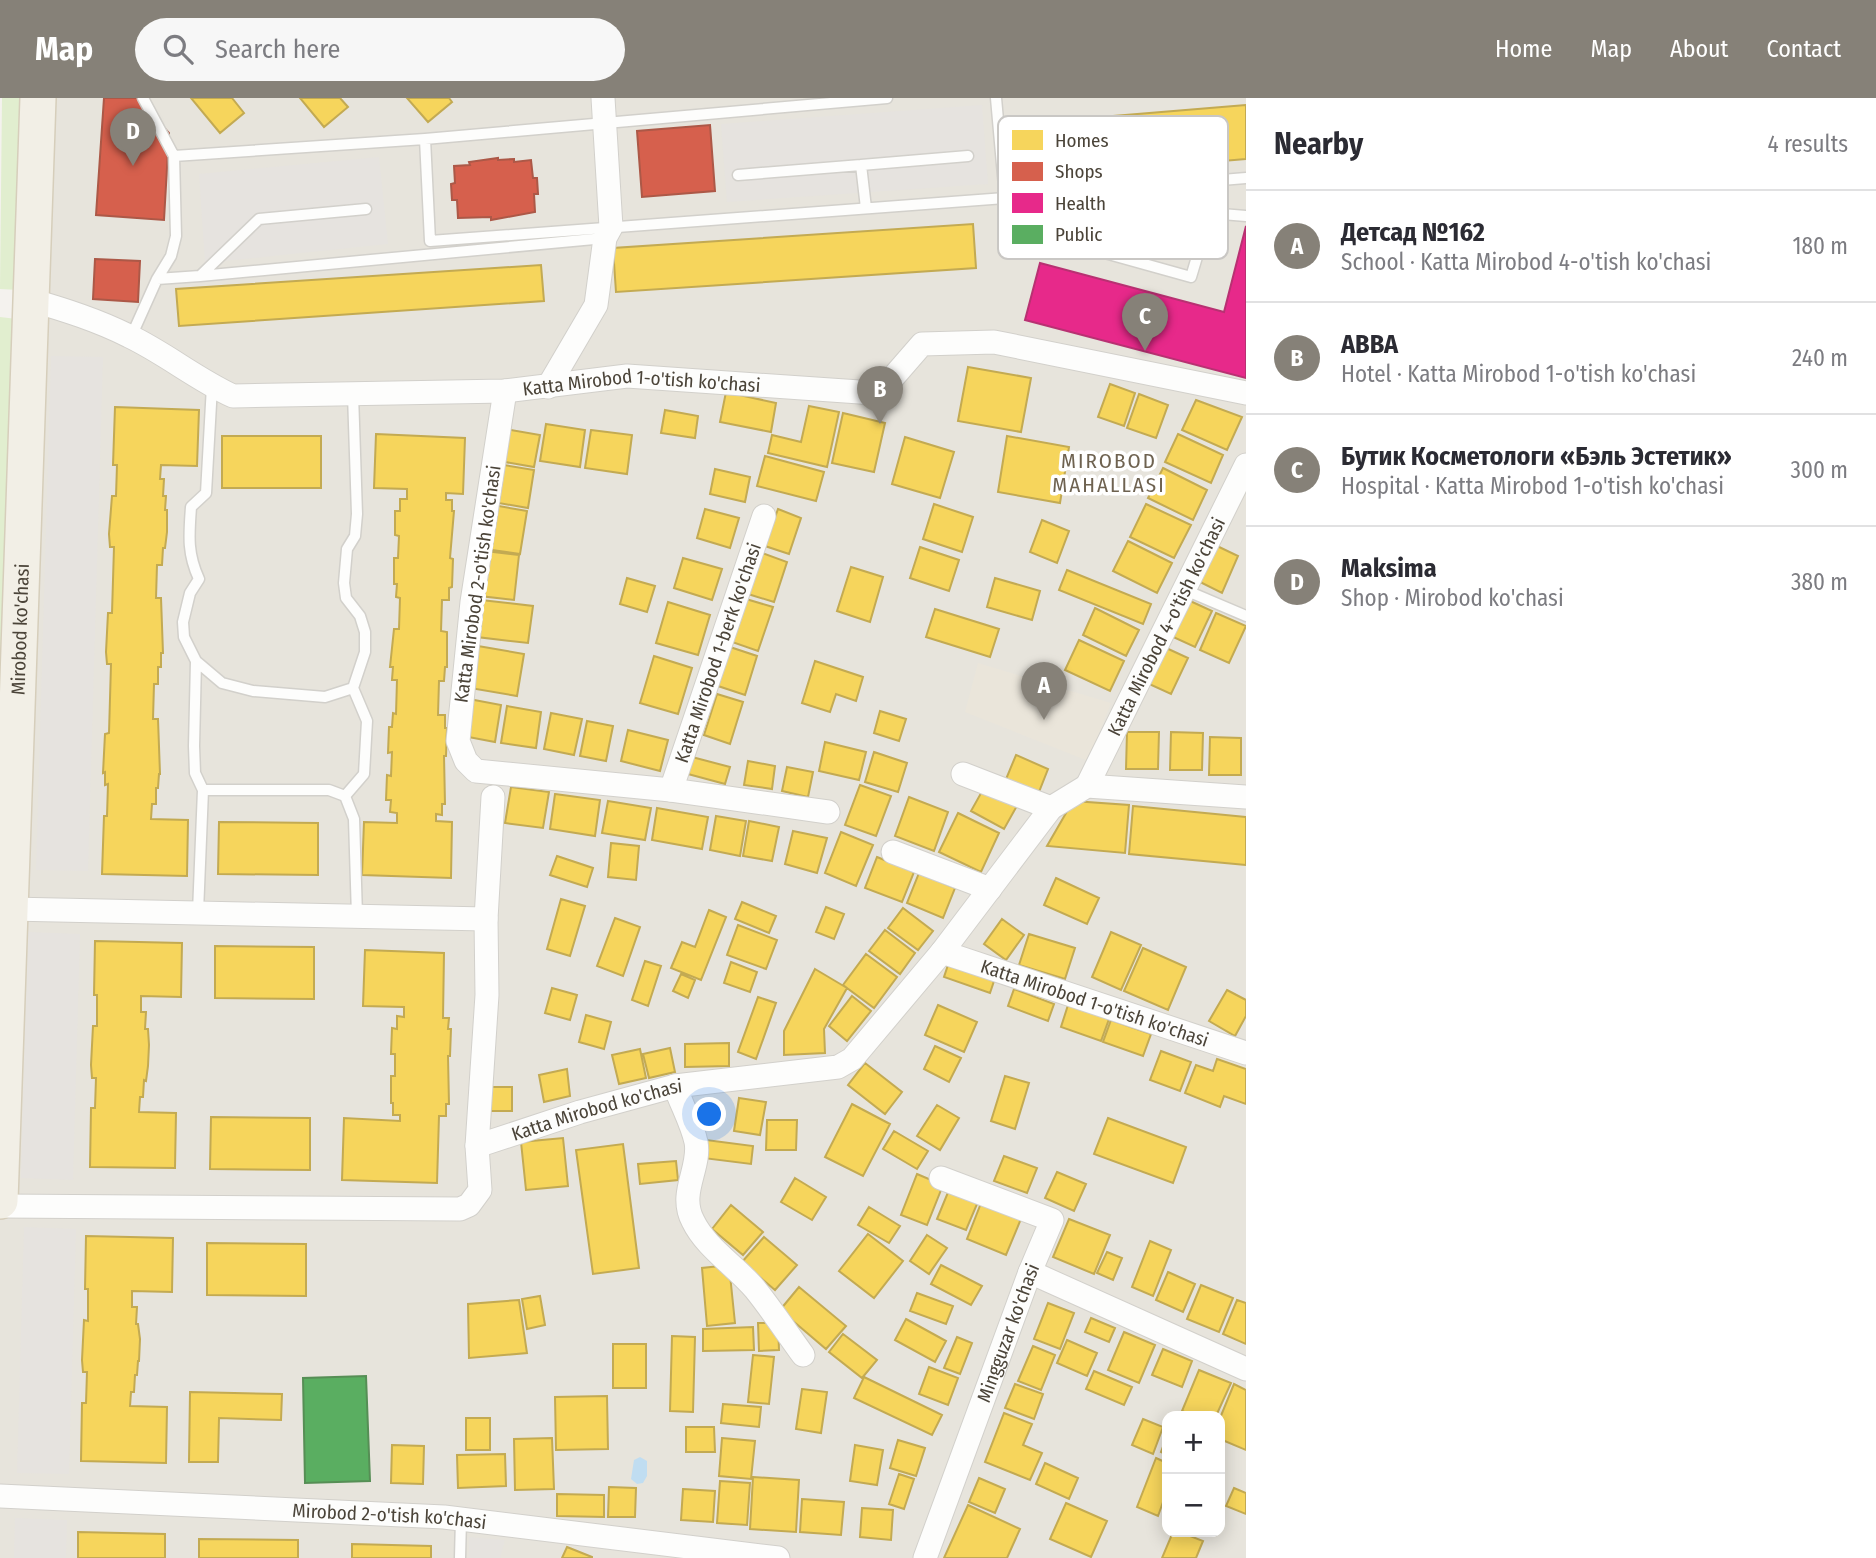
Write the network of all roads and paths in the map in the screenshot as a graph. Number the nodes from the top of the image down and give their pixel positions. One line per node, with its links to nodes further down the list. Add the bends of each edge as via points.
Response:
1 (38, 98): 25 (main road, Mirobod ko'chasi)
2 (144, 98): 9 (lane)
3 (603, 98): 7 (street)
4 (887, 98): 7 (lane)
5 (996, 98): 6 (lane)
6 (998, 120)
7 (604, 121): 8 (lane); 20 (street)
8 (425, 139): 9 (lane); 20 (lane, via 430,241)
9 (174, 156): 24 (lane, via 176,236 171,256)
10 (968, 156): 11 (lane)
11 (861, 165): 12 (lane); 16 (lane)
12 (738, 175)
13 (1246, 177): 14 (lane)
14 (1228, 179)
15 (998, 199): 16 (lane)
16 (866, 208): 20 (lane)
17 (366, 209): 23 (lane, via 259,219)
18 (1228, 214): 19 (lane)
19 (1246, 216)
20 (608, 233): 23 (lane); 28 (street, via 596,304)
21 (1126, 259): 22 (lane, via 1191,277)
22 (1196, 259)
23 (200, 276): 24 (lane)
24 (157, 279): 26 (lane)
25 (31, 300): 26 (street, Katta Mirobod 1-o'tish ko'chasi, via 79,314); 48 (main road, Mirobod ko'chasi)
26 (131, 337): 27 (street, Katta Mirobod 1-o'tish ko'chasi)
27 (212, 386): 31 (street, Katta Mirobod 1-o'tish ko'chasi, via 233,396); 36 (lane, via 206,494 191,507 189,532 190,560 199,579 190,593 183,622)
28 (548, 387): 29 (street, Katta Mirobod 1-o'tish ko'chasi); 30 (street, Katta Mirobod 1-o'tish ko'chasi, via 627,376 874,393 882,390 922,344 994,342)
29 (505, 391): 31 (street, Katta Mirobod 1-o'tish ko'chasi); 38 (street, Katta Mirobod 2-o'tish ko'chasi, via 472,601 458,741)
30 (1246, 393)
31 (353, 394): 37 (lane, via 356,525 347,549 344,583 346,598 365,632 365,652)
32 (1246, 465): 34 (street, Katta Mirobod 4-o'tish ko'chasi)
33 (764, 516): 42 (street, Katta Mirobod 1-berk ko'chasi)
34 (1185, 590): 35 (lane); 40 (street, Katta Mirobod 4-o'tish ko'chasi)
35 (1246, 616)
36 (195, 661): 37 (lane, via 222,683 253,691 326,697); 41 (lane, via 195,773)
37 (353, 688): 43 (lane, via 367,721 364,774)
38 (476, 771): 42 (street, Katta Mirobod 1-berk ko'chasi)
39 (963, 774): 46 (street)
40 (1087, 786): 45 (street); 46 (street, Katta Mirobod ko'chasi)
41 (203, 790): 43 (lane, via 329,790); 52 (lane)
42 (671, 790): 47 (street, Katta Mirobod 1-berk ko'chasi)
43 (345, 796): 53 (lane, via 354,819)
44 (493, 797): 54 (street)
45 (1246, 797)
46 (1051, 808): 50 (street, Katta Mirobod ko'chasi)
47 (828, 812)
48 (6, 840): 51 (main road, Mirobod ko'chasi)
49 (893, 852): 50 (street)
50 (990, 889): 55 (street, Katta Mirobod ko'chasi)
51 (10, 909): 52 (street); 60 (main road, Mirobod ko'chasi)
52 (198, 912): 53 (street)
53 (357, 916): 54 (street)
54 (486, 919): 58 (street, via 487,995)
55 (942, 952): 56 (street, Katta Mirobod 1-o'tish ko'chasi); 57 (street, Katta Mirobod ko'chasi, via 862,1048 838,1067)
56 (1246, 1053)
57 (675, 1086): 58 (street, Katta Mirobod ko'chasi); 63 (street, via 696,1142 688,1203 692,1221 755,1289)
58 (477, 1146): 61 (street, via 480,1190 469,1205 450,1210)
59 (941, 1178): 62 (street, Mingguzar ko'chasi, via 1052,1220)
60 (0, 1200)
61 (0, 1206)
62 (1030, 1272): 64 (street); 70 (street, Mingguzar ko'chasi)
63 (803, 1354)
64 (1246, 1369)
65 (0, 1496): 66 (street, Mirobod 2-o'tish ko'chasi)
66 (461, 1519): 67 (street, Mirobod 2-o'tish ko'chasi); 68 (lane)
67 (701, 1554): 69 (street, Mirobod 2-o'tish ko'chasi)
68 (460, 1558)
69 (778, 1558)
70 (925, 1558)

